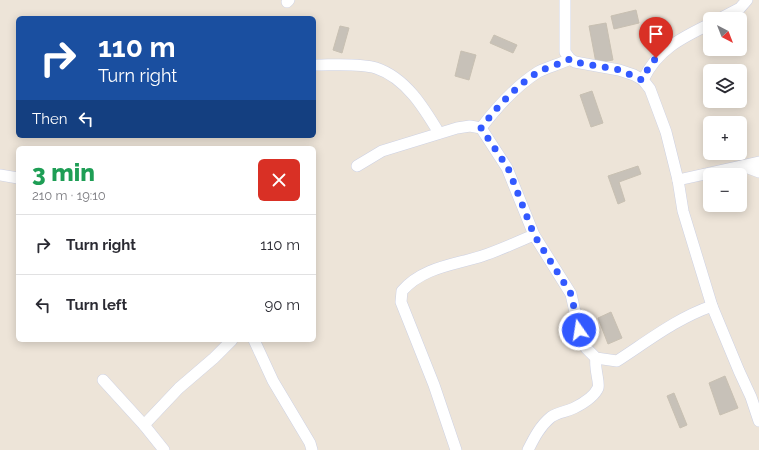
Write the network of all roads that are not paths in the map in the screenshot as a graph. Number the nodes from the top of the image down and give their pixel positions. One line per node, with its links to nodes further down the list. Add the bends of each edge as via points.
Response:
1 (565, 0): 5 (street, via 565,52)
2 (747, 0): 3 (street)
3 (732, 12)
4 (703, 27): 7 (street, via 662,52)
5 (570, 59): 7 (street, via 620,70); 8 (street, via 540,71 518,88)
6 (317, 65): 9 (street, via 375,68 393,77 410,91)
7 (642, 80): 16 (street, via 650,89 659,112)
8 (481, 128): 9 (street, via 470,126); 17 (street, via 508,168)
9 (439, 133): 11 (street, via 382,151)
10 (759, 162): 12 (street)
11 (357, 166)
12 (743, 166): 13 (street); 16 (street)
13 (759, 172)
14 (0, 175): 15 (street)
15 (16, 178)
16 (678, 180): 18 (street, via 683,211)
17 (534, 235): 21 (street, via 571,294 586,348); 27 (street, via 483,256 445,265 418,276 402,291 401,302 434,385)
18 (712, 306): 21 (street, via 693,313 617,361); 23 (street)
19 (230, 342): 24 (street, via 178,388)
20 (255, 342): 26 (street, via 273,381)
21 (596, 358): 28 (street, via 599,386 596,391 574,408 552,417 538,431)
22 (103, 380): 24 (street)
23 (759, 421)
24 (144, 425): 25 (street)
25 (164, 450)
26 (312, 450)
27 (456, 450)
28 (528, 450)

